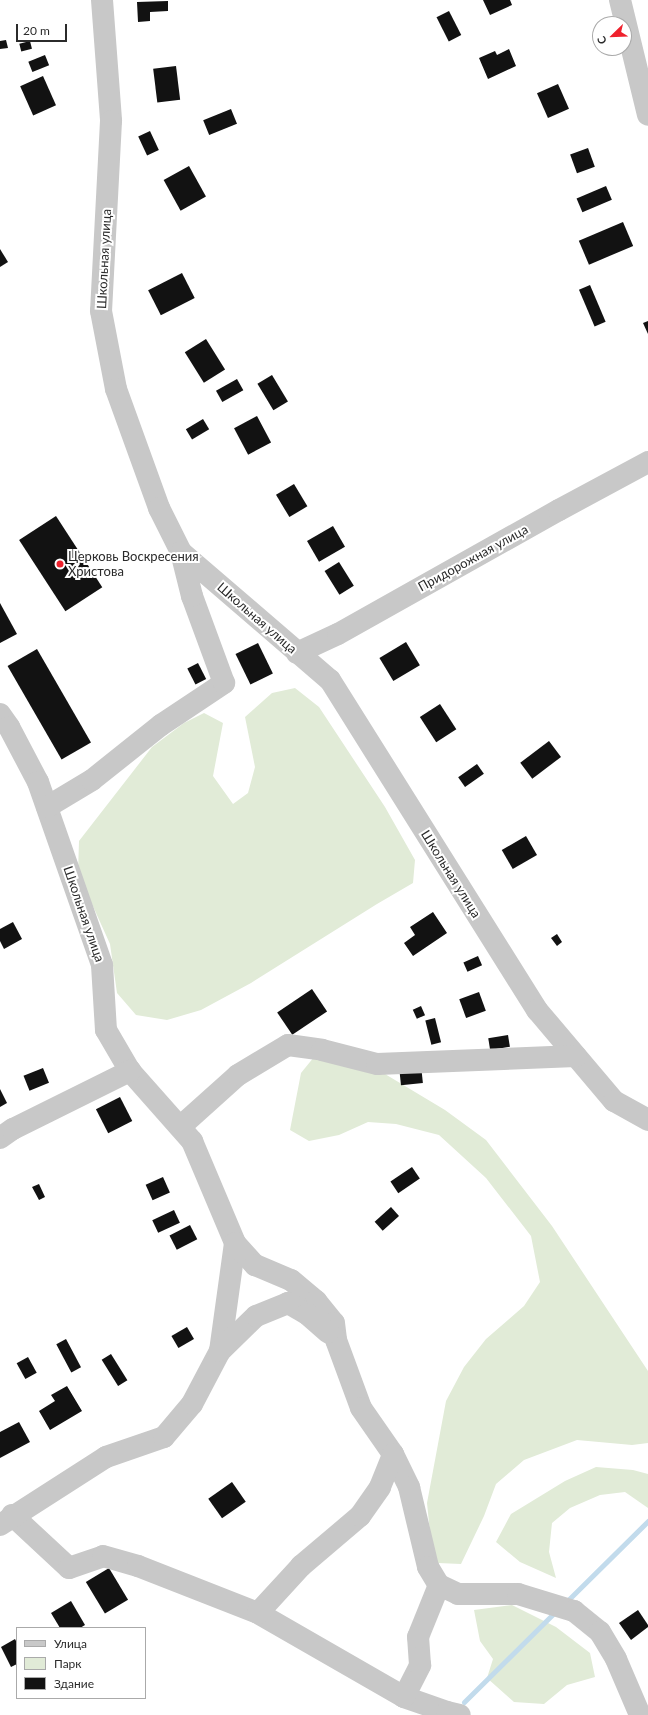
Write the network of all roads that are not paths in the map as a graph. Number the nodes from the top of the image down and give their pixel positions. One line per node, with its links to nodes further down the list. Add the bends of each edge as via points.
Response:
1 (620, 0): 3 (street)
2 (106, 1): 5 (street, Школьная улица, via 111,121 101,311 116,389 159,508)
3 (648, 115)
4 (648, 462): 6 (street, Придорожная улица, via 338,634)
5 (181, 552): 6 (street, Школьная улица); 8 (street, via 192,596 224,684 161,725 92,780)
6 (297, 653): 9 (street, Школьная улица, via 330,680 537,1010)
7 (0, 714): 8 (street, Школьная улица, via 38,782)
8 (47, 807): 10 (street, Школьная улица, via 102,965 106,1030)
9 (576, 1056): 11 (street, Школьная улица, via 614,1101); 12 (street, via 376,1064 288,1044 238,1075)
10 (130, 1071): 12 (street, Школьная улица); 13 (street, via 13,1129)
11 (648, 1120)
12 (180, 1127): 14 (street, Школьная улица, via 192,1141)
13 (0, 1138)
14 (235, 1243): 15 (street, via 255,1265 291,1280 316,1301 334,1323); 16 (street)
15 (336, 1340): 16 (street, via 307,1314 288,1303 256,1316); 17 (street, via 361,1408)
16 (220, 1351): 18 (street, via 192,1404 164,1436 106,1457)
17 (393, 1454): 19 (street, via 409,1487 428,1567); 20 (street, via 380,1487 360,1516 302,1566)
18 (6, 1520): 20 (street, via 69,1568 103,1556 138,1566)
19 (439, 1584): 21 (street, via 418,1637 420,1665); 23 (street, via 458,1594 518,1594 574,1610 600,1632 616,1659)
20 (258, 1613): 21 (street)
21 (404, 1697): 22 (street)
22 (460, 1715)
23 (640, 1715)

